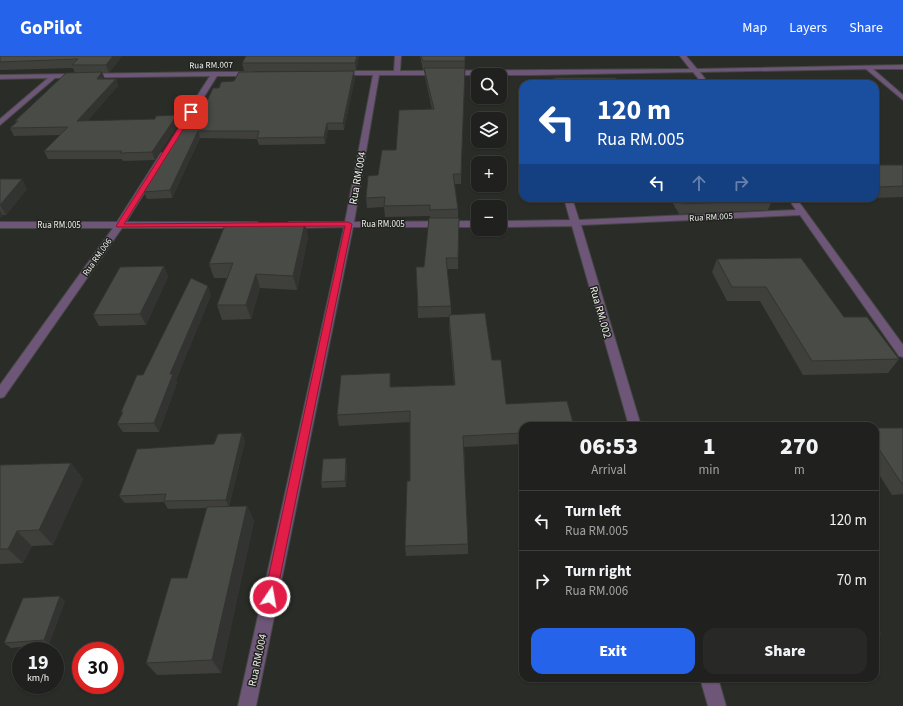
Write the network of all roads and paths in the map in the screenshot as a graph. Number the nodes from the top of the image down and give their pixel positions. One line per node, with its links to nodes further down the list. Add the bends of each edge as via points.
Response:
1 (398, 56): 8 (street)
2 (683, 56): 5 (street)
3 (903, 67): 4 (street)
4 (868, 68): 5 (street); 14 (street)
5 (696, 70): 8 (street, via 534,75); 13 (street)
6 (330, 73): 7 (street)
7 (376, 73): 8 (street); 22 (street, Rua RM.004)
8 (397, 73)
9 (215, 74): 10 (street, Rua RM.007); 11 (street, Rua RM.007); 16 (street)
10 (261, 74)
11 (54, 76): 12 (street, Rua RM.007); 15 (street)
12 (0, 77)
13 (703, 80)
14 (903, 98)
15 (0, 124)
16 (177, 134)
17 (169, 147): 26 (street, Rua RM.006)
18 (569, 202): 21 (street, Rua RM.002)
19 (795, 202): 20 (street)
20 (803, 212): 21 (street, Rua RM.005); 27 (street)
21 (575, 223): 24 (street, Rua RM.005); 29 (street, Rua RM.002)
22 (348, 224): 23 (street, Rua RM.005); 26 (street, Rua RM.005); 31 (street, Rua RM.004)
23 (471, 224)
24 (507, 224)
25 (0, 225): 26 (street, Rua RM.005)
26 (119, 226): 28 (street, Rua RM.006)
27 (903, 353)
28 (0, 394)
29 (634, 422)
30 (710, 682): 32 (street)
31 (247, 706)
32 (717, 706)

